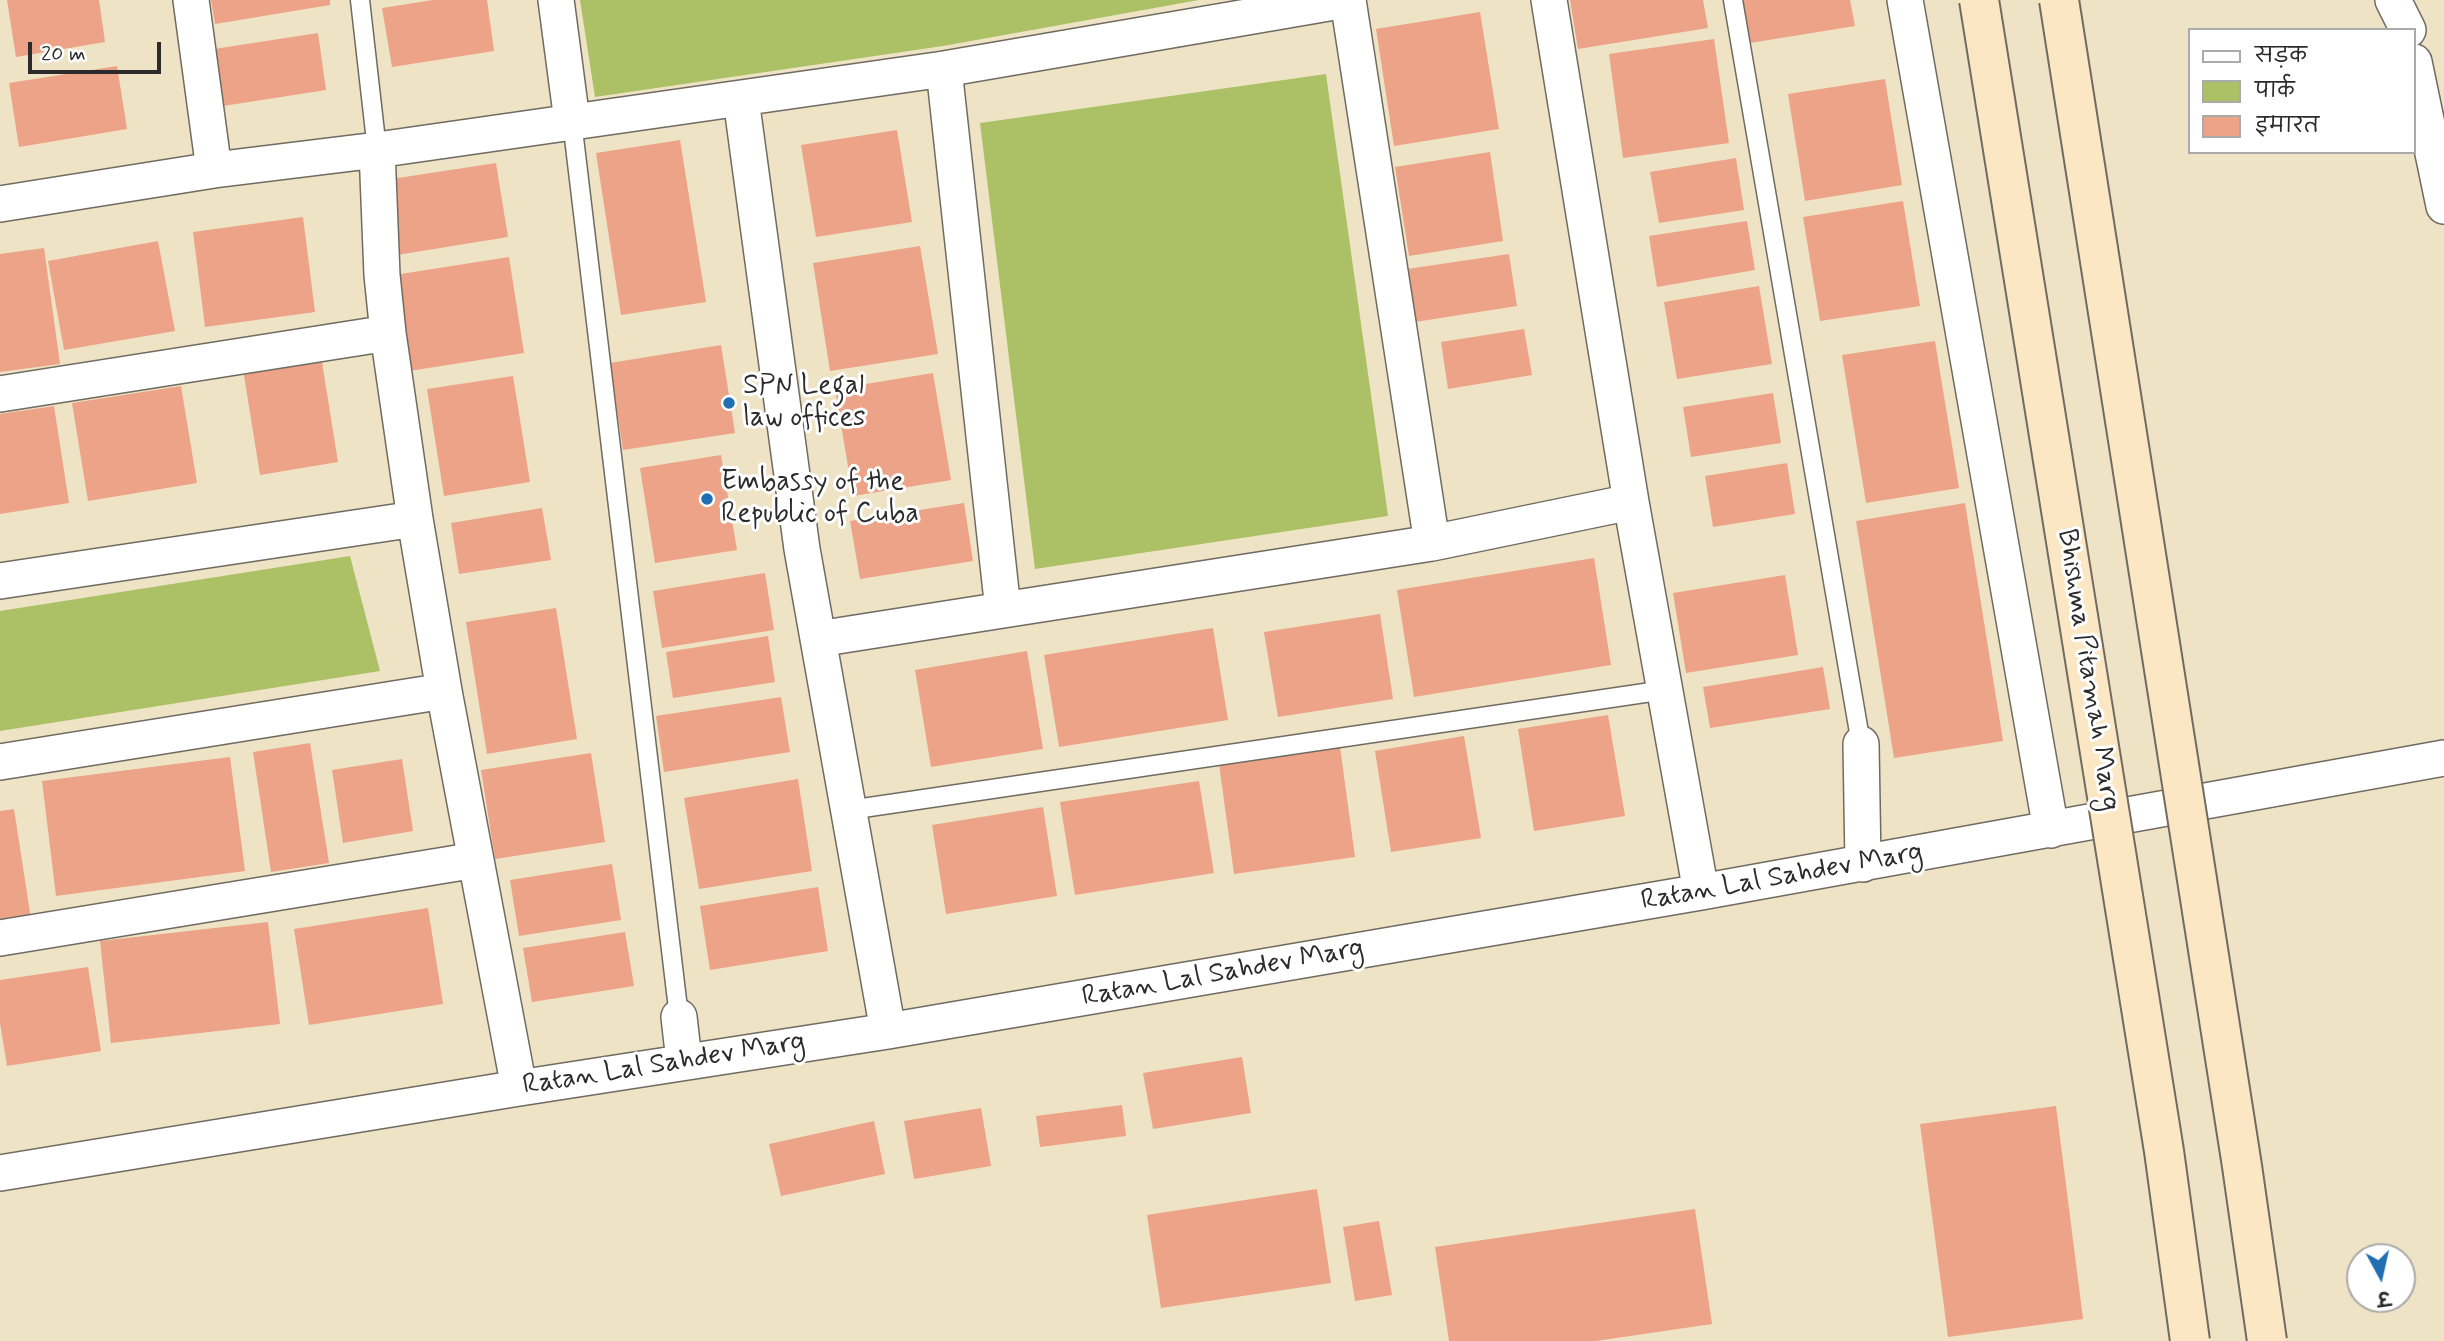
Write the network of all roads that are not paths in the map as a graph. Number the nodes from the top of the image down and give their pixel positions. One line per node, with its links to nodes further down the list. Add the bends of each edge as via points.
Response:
1 (191, 0): 17 (street)
2 (360, 0): 16 (lane)
3 (556, 0): 15 (street)
4 (1347, 0): 12 (street); 24 (street)
5 (1549, 0): 22 (street)
6 (1732, 0): 30 (lane)
7 (1905, 0): 34 (street)
8 (1979, 0): 44 (main road, Bhishma Pitamah Marg, bridge, via 2162,1137)
9 (2059, 0): 45 (main road, bridge)
10 (2393, 0): 11 (street)
11 (2407, 28)
12 (944, 69): 14 (street); 26 (street)
13 (2416, 72): 19 (street)
14 (741, 99): 15 (street); 27 (street)
15 (572, 121): 16 (street); 39 (lane)
16 (377, 150): 17 (street); 20 (street)
17 (214, 170): 18 (street)
18 (0, 204)
19 (2444, 206)
20 (388, 333): 21 (street); 23 (street)
21 (0, 394)
22 (1631, 502): 24 (street); 28 (street)
23 (415, 519): 25 (street); 29 (street)
24 (1433, 543): 26 (street)
25 (0, 581)
26 (1003, 610): 27 (street)
27 (818, 639): 33 (street)
28 (1665, 690): 33 (lane); 37 (street)
29 (444, 691): 32 (street); 35 (street)
30 (1861, 744): 36 (street)
31 (2444, 758): 34 (street, Ratan Lal Sahdev Marg)
32 (0, 762)
33 (849, 810): 40 (street)
34 (2051, 830): 36 (street, Ratan Lal Sahdev Marg)
35 (476, 860): 38 (street); 42 (street)
36 (1863, 864): 37 (street, Ratan Lal Sahdev Marg)
37 (1701, 892): 40 (street, Ratan Lal Sahdev Marg)
38 (0, 938)
39 (679, 1017): 41 (street)
40 (888, 1031): 41 (street, Ratan Lal Sahdev Marg)
41 (684, 1062): 42 (street, Ratan Lal Sahdev Marg)
42 (519, 1088): 43 (street, Ratan Lal Sahdev Marg)
43 (0, 1173)
44 (2190, 1341)
45 (2267, 1341)

